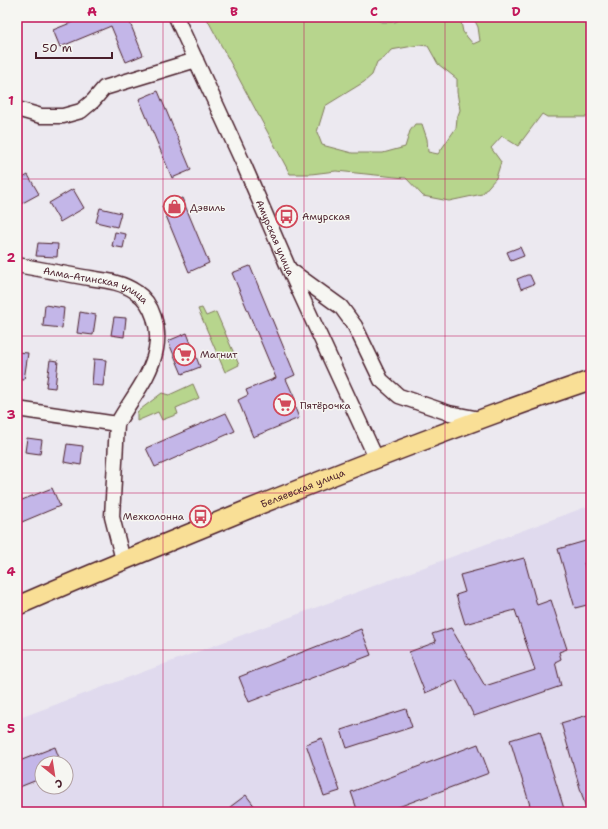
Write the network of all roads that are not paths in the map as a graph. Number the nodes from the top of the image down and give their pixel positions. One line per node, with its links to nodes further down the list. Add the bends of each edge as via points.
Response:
1 (176, 17): 2 (street, Амурская улица)
2 (196, 60): 4 (street, via 104,88 82,111 63,116 41,116); 6 (street, Амурская улица)
3 (17, 98): 4 (street)
4 (20, 110)
5 (17, 265): 10 (street, Алма-Атинская улица, via 116,283 136,292 152,308 157,348 137,393)
6 (289, 269): 9 (street, via 341,307 355,326 381,380 399,396 448,413); 11 (street, Амурская улица)
7 (591, 380): 9 (main road, Беляевская улица)
8 (17, 409): 10 (street)
9 (480, 419): 11 (main road, Беляевская улица)
10 (117, 424): 12 (street, via 112,517)
11 (376, 458): 12 (main road, Беляевская улица)
12 (124, 560): 13 (main road, Беляевская улица)
13 (17, 606)

